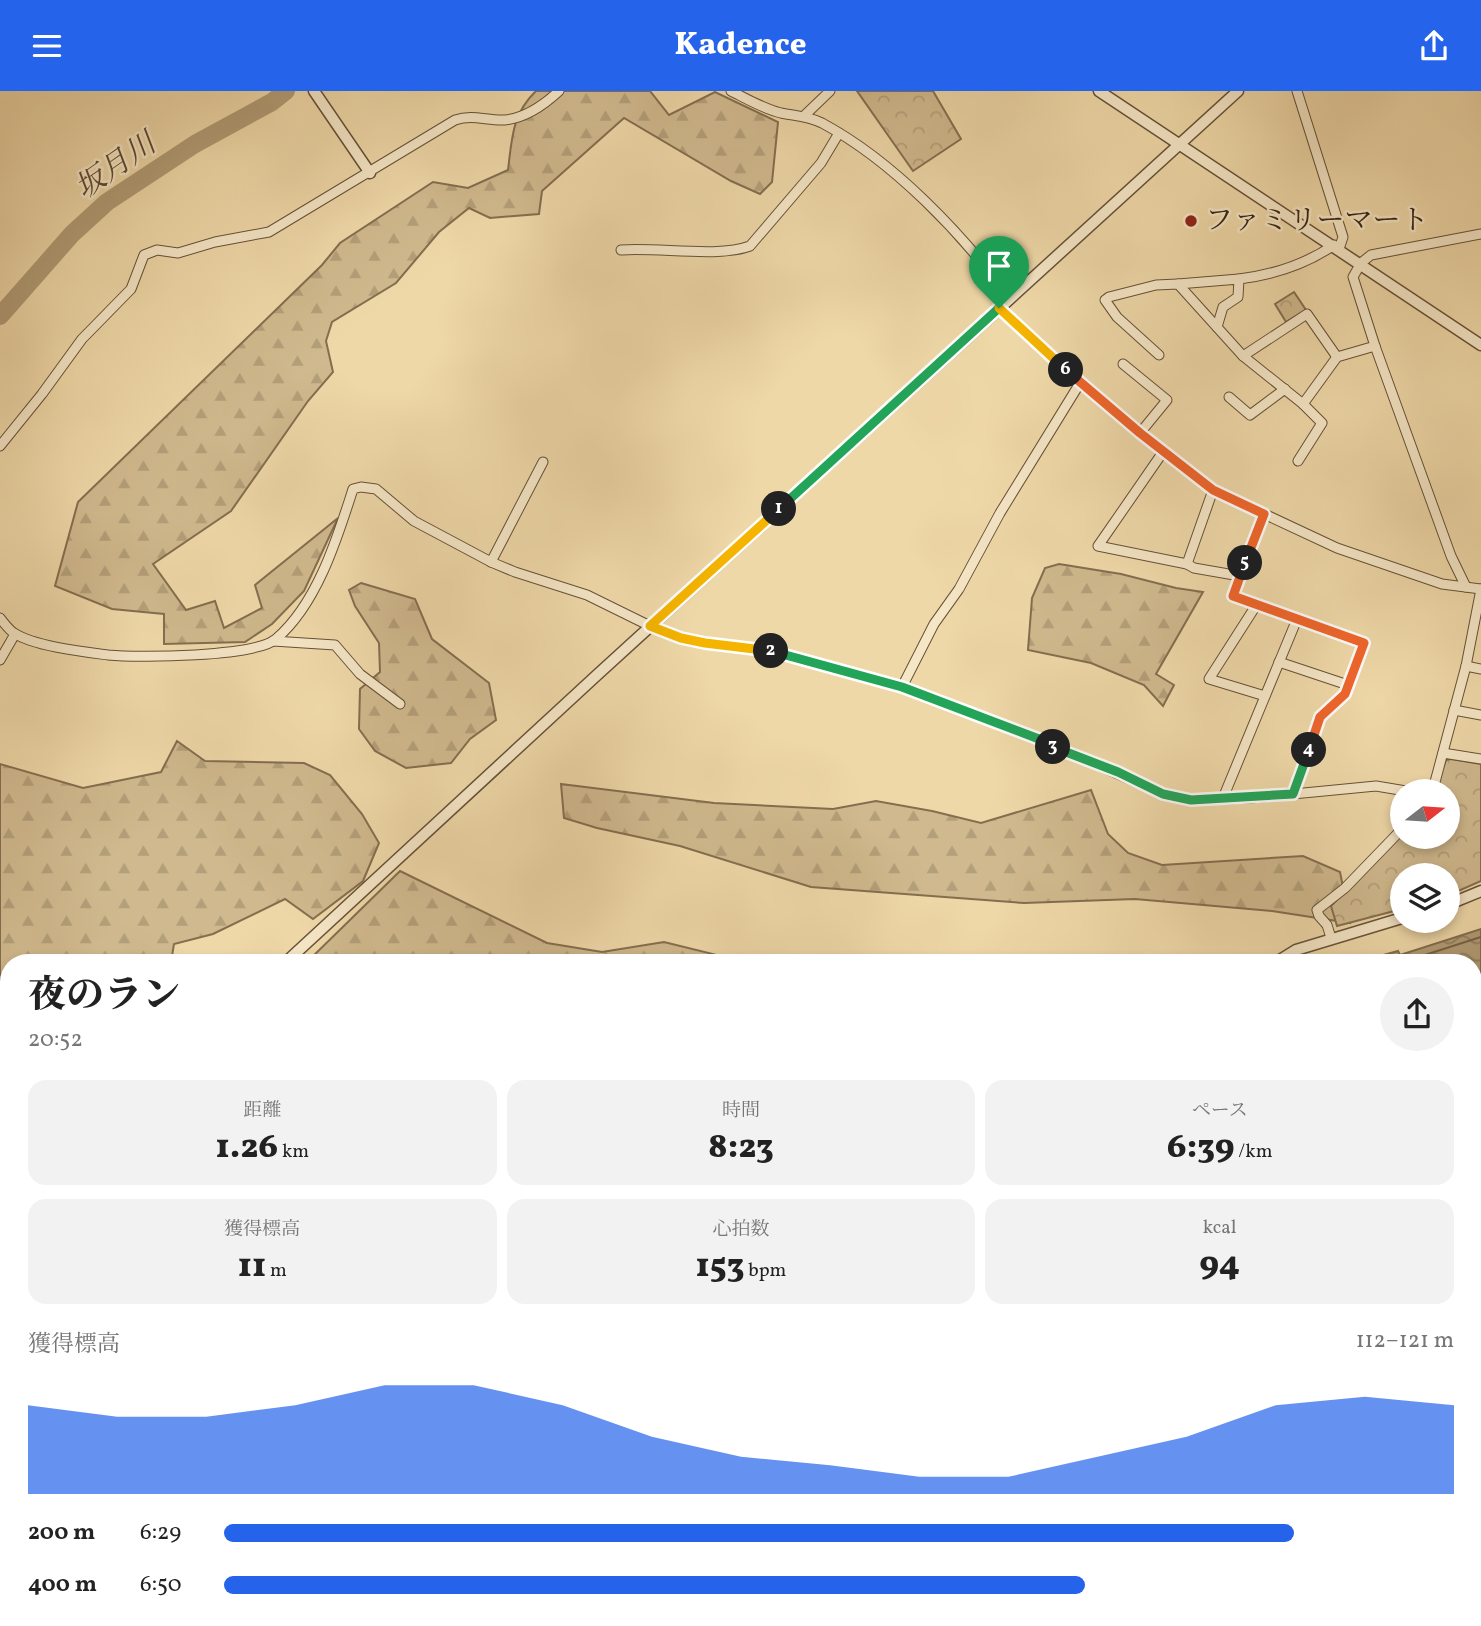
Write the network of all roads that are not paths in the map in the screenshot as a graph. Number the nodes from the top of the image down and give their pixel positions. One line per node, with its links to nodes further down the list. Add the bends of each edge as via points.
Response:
1 (559, 91): 11 (street, via 519,116 455,120)
2 (732, 91): 8 (street, via 781,113)
3 (1099, 91): 10 (street)
4 (1238, 91): 10 (street)
5 (1297, 91): 13 (street, via 1343,237)
6 (826, 92): 8 (street)
7 (315, 94): 11 (street)
8 (805, 115): 9 (street)
9 (839, 133): 14 (street, via 821,163 750,246 735,252); 18 (street, via 862,147 944,221)
10 (1180, 144): 13 (street); 18 (street)
11 (370, 173): 32 (street, via 269,232 178,253 157,250 144,255 131,289 82,339)
12 (1481, 234): 15 (street, via 1371,255)
13 (1337, 247): 15 (street); 16 (street, via 1268,275)
14 (621, 250)
15 (1361, 263): 21 (street); 22 (street, via 1353,277)
16 (1239, 279): 17 (street); 20 (street, via 1238,297 1223,307)
17 (1178, 284): 20 (street); 23 (street, via 1156,285 1105,300)
18 (1010, 299): 19 (street)
19 (999, 308): 27 (street); 46 (street)
20 (1217, 327): 24 (street)
21 (1481, 345)
22 (1375, 346): 25 (street); 41 (street)
23 (1159, 355)
24 (1243, 356): 25 (street, via 1307,314); 28 (street)
25 (1337, 357): 30 (street)
26 (1123, 364): 31 (street, via 1167,400)
27 (1080, 383): 31 (street); 54 (street, via 934,624)
28 (1284, 389): 29 (street, via 1250,415); 30 (street)
29 (1229, 397)
30 (1303, 404): 34 (street, via 1322,423)
31 (1140, 433): 33 (street)
32 (0, 446)
33 (1163, 452): 36 (street); 39 (street, via 1098,545)
34 (1298, 461)
35 (543, 462): 38 (street)
36 (1213, 490): 37 (street); 39 (street)
37 (1264, 514): 40 (street); 41 (street, via 1337,548 1442,584)
38 (491, 562): 46 (street, via 587,596); 48 (street, via 414,521 376,489 353,489 335,543 306,602)
39 (1187, 564): 40 (street)
40 (1240, 576): 43 (street, via 1233,596)
41 (1466, 587): 42 (street)
42 (1481, 589): 51 (street)
43 (1257, 604): 45 (street); 55 (street, via 1209,679)
44 (0, 618): 47 (street)
45 (1297, 619): 50 (street); 53 (street, via 1364,643)
46 (650, 626): 54 (street, via 705,643 777,652); 70 (street)
47 (15, 634): 48 (street, via 109,655 222,653); 49 (street)
48 (274, 641): 56 (street, via 335,645 360,674)
49 (0, 660)
50 (1279, 662): 53 (street); 55 (street)
51 (1466, 666): 52 (street); 57 (street)
52 (1481, 669)
53 (1348, 685): 63 (street, via 1345,694 1320,717)
54 (902, 687): 64 (street, via 1039,739 1163,794 1191,800)
55 (1265, 696): 64 (street)
56 (400, 703)
57 (1454, 710): 58 (street); 59 (street)
58 (1481, 715)
59 (1443, 753): 60 (street); 61 (street)
60 (1481, 759)
61 (1436, 779)
62 (1390, 788): 63 (street)
63 (1293, 794): 64 (street)
64 (1223, 799)
65 (1390, 841): 69 (street, via 1345,888 1317,909)
66 (1481, 891): 67 (street)
67 (1460, 900)
68 (1390, 921): 69 (street)
69 (1331, 938): 71 (street)
70 (295, 954)
71 (1290, 954)

